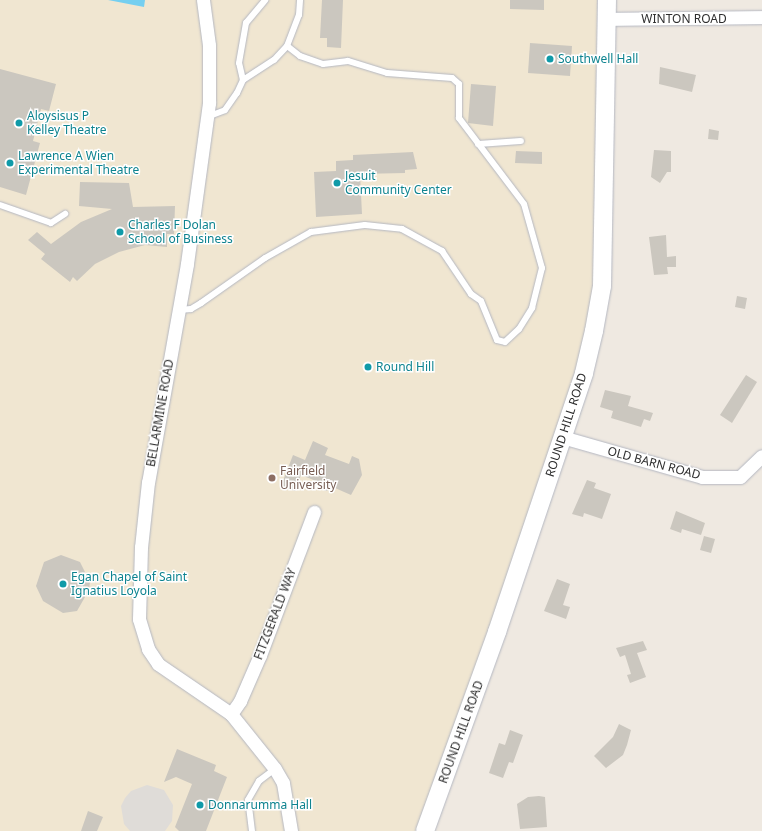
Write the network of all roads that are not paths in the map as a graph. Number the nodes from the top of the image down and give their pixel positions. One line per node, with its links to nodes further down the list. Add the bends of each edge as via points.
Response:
1 (203, 0): 9 (street, BELLARMINE ROAD, via 209,45)
2 (265, 0): 8 (lane, via 246,23 239,63)
3 (300, 0): 7 (lane, via 299,16)
4 (607, 0): 6 (main road, ROUND HILL ROAD)
5 (762, 17): 6 (street, WINTON ROAD)
6 (606, 19): 15 (main road, ROUND HILL ROAD, via 602,286 584,373)
7 (287, 46): 8 (lane, via 274,60); 11 (lane, via 300,56 323,64 348,61 387,73 452,78 459,84 459,118)
8 (243, 80): 9 (lane, via 233,102 225,110)
9 (207, 117): 14 (street, BELLARMINE ROAD)
10 (521, 141): 11 (lane)
11 (478, 144): 14 (lane, via 524,204 542,268 532,308 519,329 505,342 497,340 481,301 471,294 442,251 418,235 390,226 366,225 311,232 265,258 191,309)
12 (0, 205): 13 (lane, via 51,223)
13 (65, 214)
14 (179, 310): 18 (street, BELLARMINE ROAD, via 148,482 141,547 139,619 148,649 158,664)
15 (562, 437): 16 (street, OLD BARN ROAD, via 702,477 740,477); 22 (main road, ROUND HILL ROAD, via 497,632)
16 (762, 456)
17 (314, 512): 18 (street, FITZGERALD WAY, via 260,655 240,701)
18 (231, 714): 19 (street, BELLARMINE ROAD)
19 (275, 770): 20 (lane, via 259,781 248,800); 21 (street, BELLARMINE ROAD, via 283,783)
20 (252, 831)
21 (291, 831)
22 (425, 831)

